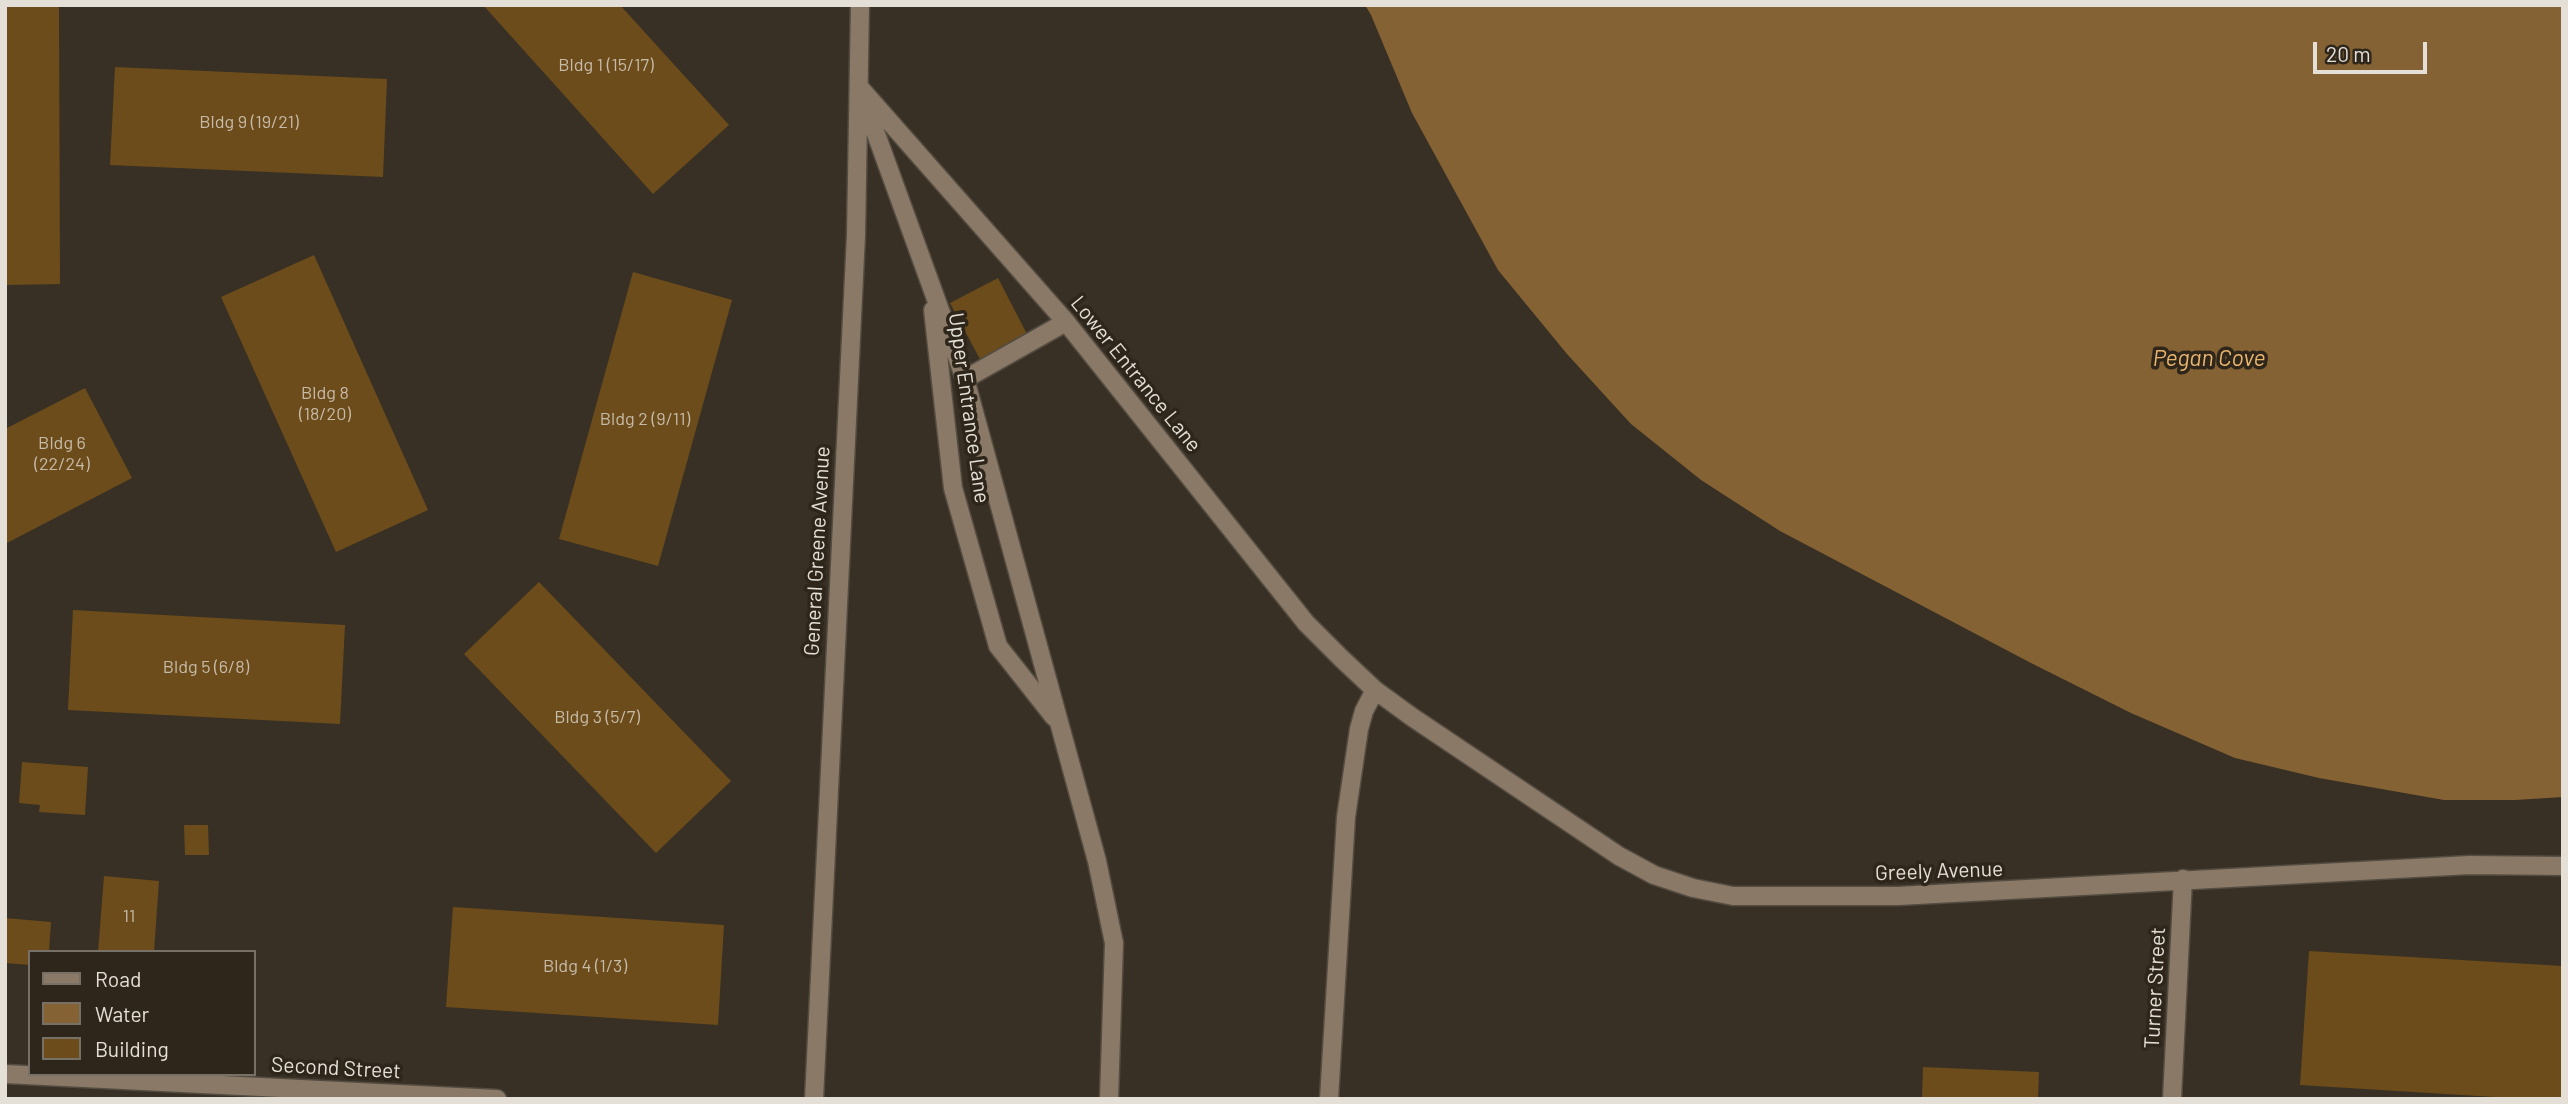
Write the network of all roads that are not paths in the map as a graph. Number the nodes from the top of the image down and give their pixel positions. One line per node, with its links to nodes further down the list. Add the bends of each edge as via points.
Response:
1 (860, 5): 2 (street, General Greene Avenue)
2 (860, 88): 3 (street, Upper Entrance Lane); 4 (street, Lower Entrance Lane); 14 (street, General Greene Avenue)
3 (930, 282): 5 (street, Upper Entrance Lane); 7 (street, Upper Entrance Lane, via 953,488 998,646)
4 (1066, 322): 5 (street); 6 (street, Lower Entrance Lane, via 1306,623)
5 (965, 379): 7 (street, Upper Entrance Lane)
6 (1376, 690): 9 (street, Greely Avenue, via 1619,856 1654,875 1693,888 1733,895 1898,896); 16 (street, via 1359,729 1346,817)
7 (1060, 724): 15 (street, Upper Entrance Lane, via 1114,943)
8 (2563, 866): 9 (street, Greely Avenue, via 2470,865)
9 (2183, 879): 17 (street, Turner Street)
10 (5, 1074): 11 (street, Second Street)
11 (28, 1075)
12 (44, 1076): 13 (street, Second Street)
13 (497, 1099)
14 (814, 1099)
15 (1109, 1099)
16 (1329, 1099)
17 (2172, 1099)

